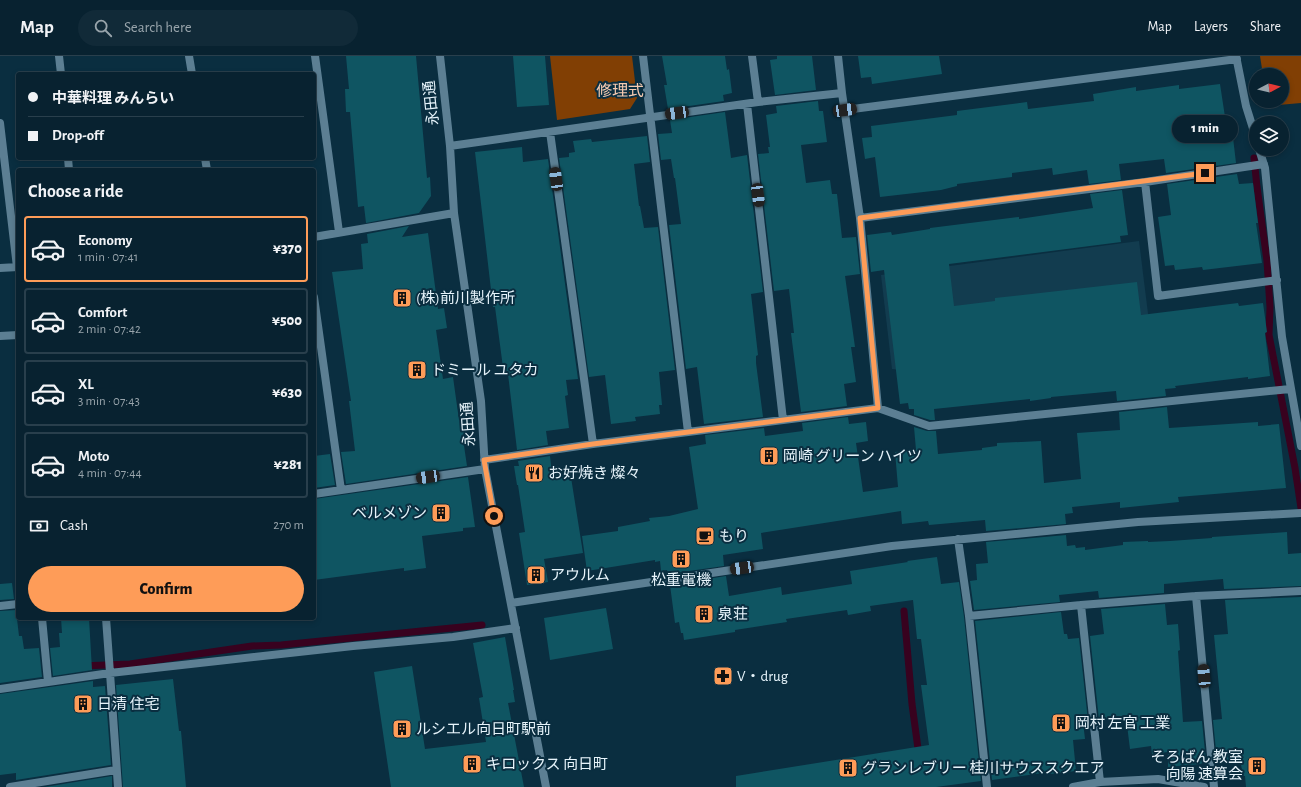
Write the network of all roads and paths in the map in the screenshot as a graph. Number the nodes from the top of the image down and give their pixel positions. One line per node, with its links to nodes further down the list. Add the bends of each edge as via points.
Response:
1 (59, 56): 9 (street)
2 (189, 56): 10 (street)
3 (315, 56): 25 (street)
4 (440, 56): 19 (street, 永田通)
5 (643, 56): 16 (street)
6 (752, 56): 12 (street)
7 (838, 56): 11 (street)
8 (1236, 57): 14 (street); 15 (street)
9 (61, 72)
10 (192, 72)
11 (842, 93): 12 (street); 14 (street)
12 (758, 102): 13 (street)
13 (747, 104): 16 (street); 36 (street)
14 (845, 110): 24 (street)
15 (1249, 116)
16 (649, 117): 18 (street); 37 (street)
17 (0, 122): 27 (street)
18 (550, 132): 19 (street); 38 (street)
19 (450, 146): 23 (street, 永田通)
20 (1262, 156): 21 (street)
21 (1264, 164): 22 (street); 30 (street)
22 (1145, 182): 24 (street); 30 (street, via 1158,296)
23 (454, 213): 25 (street); 40 (street, 永田通, via 481,401)
24 (860, 218): 35 (street)
25 (338, 232): 26 (street)
26 (316, 237)
27 (16, 251)
28 (16, 267): 29 (street)
29 (0, 268)
30 (1277, 280): 34 (street)
31 (316, 311): 42 (street)
32 (16, 335): 33 (street)
33 (0, 336)
34 (1290, 389): 35 (street, via 929,426); 39 (street)
35 (878, 408): 36 (street)
36 (783, 420): 37 (street)
37 (688, 432): 38 (street)
38 (593, 444): 40 (street)
39 (1301, 446)
40 (484, 460): 41 (street, 永田通)
41 (485, 469): 42 (street); 48 (street, 永田通)
42 (341, 490): 43 (street)
43 (316, 494)
44 (1301, 512): 45 (street, via 1138,522)
45 (958, 539): 48 (street, via 892,546); 52 (street)
46 (1301, 591): 47 (street)
47 (1196, 596): 50 (street); 67 (street)
48 (511, 603): 55 (street, 永田通)
49 (16, 604): 51 (street)
50 (1081, 605): 52 (street); 60 (street)
51 (0, 606)
52 (969, 616): 64 (street)
53 (42, 620): 57 (street)
54 (106, 620): 56 (street)
55 (516, 628): 56 (street, via 453,637); 63 (street, 永田通)
56 (110, 673): 57 (street); 59 (street)
57 (48, 682): 58 (street)
58 (0, 689)
59 (116, 770): 61 (street); 62 (street)
60 (1100, 782): 65 (street); 66 (street, via 1158,779)
61 (10, 787)
62 (118, 787)
63 (546, 787)
64 (987, 787)
65 (1073, 787)
66 (1204, 787)
67 (1214, 787)

